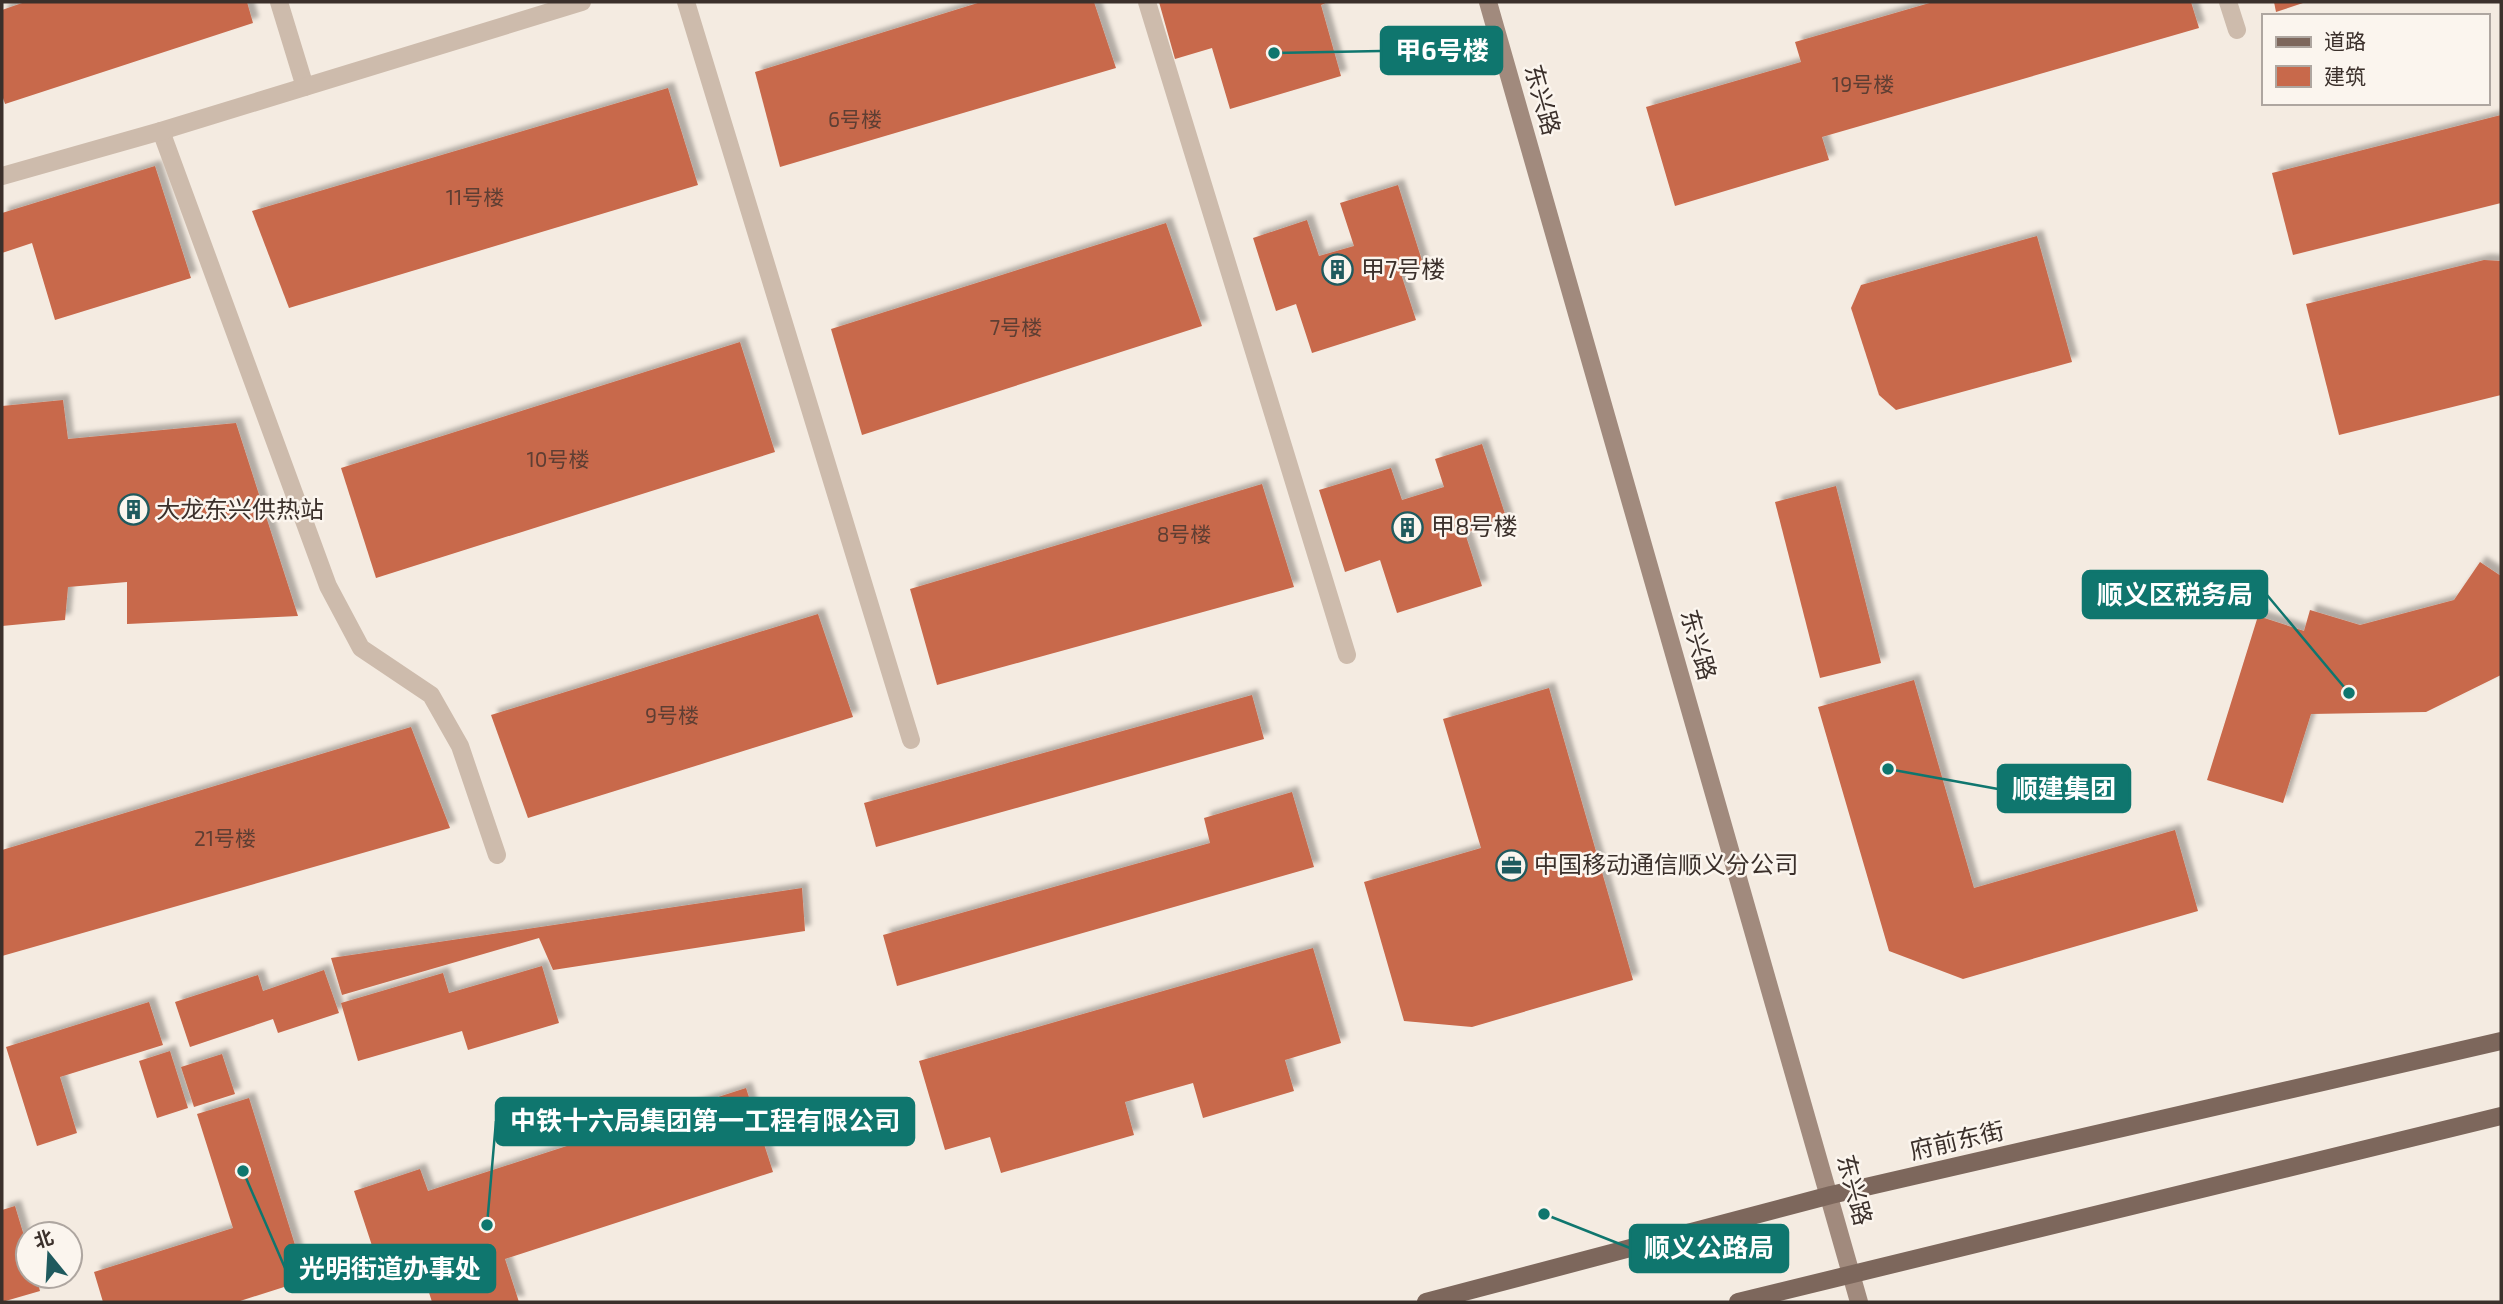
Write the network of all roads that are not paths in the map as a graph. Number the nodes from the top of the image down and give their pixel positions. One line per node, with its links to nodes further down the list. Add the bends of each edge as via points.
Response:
1 (279, 2): 8 (street)
2 (582, 2): 8 (street)
3 (686, 2): 12 (street)
4 (1147, 2): 11 (street)
5 (1488, 2): 16 (street, 东兴路)
6 (2228, 2): 7 (street)
7 (2237, 30)
8 (305, 86): 9 (street)
9 (161, 131): 10 (street); 13 (street, via 328,586 361,648 431,695 460,746)
10 (2, 176)
11 (1347, 654)
12 (911, 740)
13 (497, 855)
14 (2501, 1041): 16 (main road, 府前东街)
15 (2501, 1116): 17 (main road)
16 (1831, 1195): 17 (street, 东兴路); 18 (main road, 府前东街)
17 (1852, 1273): 19 (main road); 20 (street, 东兴路)
18 (1426, 1302)
19 (1738, 1302)
20 (1859, 1302)

